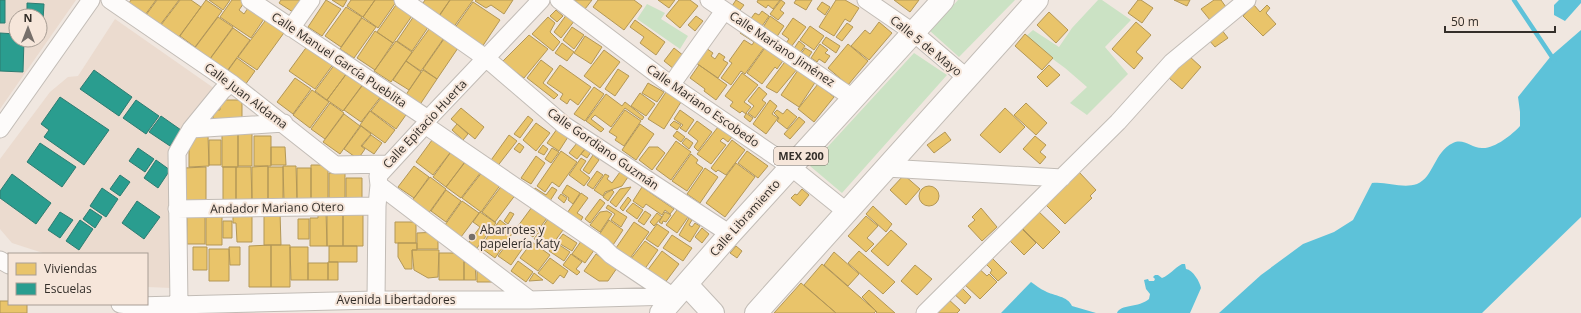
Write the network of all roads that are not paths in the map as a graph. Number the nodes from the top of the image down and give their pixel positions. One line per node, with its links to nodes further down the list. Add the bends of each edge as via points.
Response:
1 (91, 0): 23 (street)
2 (110, 0): 18 (street, Calle Juan Aldama)
3 (250, 0): 14 (street, Calle Manuel García Pueblita)
4 (311, 0): 14 (street)
5 (403, 0): 16 (street, Calle Gordiano Guzmán)
6 (541, 0): 16 (street, Calle Epitacio Huerta)
7 (559, 0): 19 (street, Calle Mariano Escobedo)
8 (710, 0): 13 (street, Calle Mariano Jiménez)
9 (866, 0): 15 (street, Calle 5 de Mayo)
10 (943, 0): 15 (highway, Calle Libramiento / MEX 200)
11 (1037, 0): 17 (highway)
12 (1247, 0): 28 (street, via 1172,62 1118,122)
13 (724, 11): 19 (street); 20 (street, Calle Mariano Jiménez)
14 (291, 28): 21 (street, Calle Manuel García Pueblita)
15 (914, 33): 17 (street, Calle 5 de Mayo); 20 (highway, Calle Libramiento / MEX 200)
16 (487, 59): 21 (street, Calle Epitacio Huerta); 33 (street, Calle Gordiano Guzmán, via 564,125)
17 (967, 78): 27 (highway)
18 (232, 83): 22 (street, Calle Juan Aldama); 24 (street, via 222,91)
19 (671, 85): 26 (street, Calle Mariano Escobedo)
20 (854, 98): 26 (highway, Calle Libramiento / MEX 200)
21 (426, 122): 25 (street, Calle Epitacio Huerta); 34 (street, Calle Manuel García Pueblita)
22 (284, 123): 24 (street); 25 (street, Calle Juan Aldama, via 335,166)
23 (0, 129)
24 (191, 129): 31 (street, via 177,153)
25 (388, 164): 29 (street, Calle Epitacio Huerta, via 378,176)
26 (791, 167): 32 (street, Calle Mariano Escobedo); 33 (highway, Calle Libramiento / MEX 200)
27 (886, 168): 28 (street); 32 (highway)
28 (1062, 178): 41 (street)
29 (379, 184): 30 (street, Calle Epitacio Huerta); 36 (street)
30 (377, 206): 31 (street, Andador Mariano Otero); 35 (street, Calle Epitacio Huerta)
31 (177, 209): 38 (street)
32 (847, 212): 40 (highway)
33 (730, 234): 34 (highway, Calle Libramiento / MEX 200)
34 (673, 298): 36 (street, Avenida Libertadores); 39 (highway)
35 (376, 300): 36 (street, Avenida Libertadores); 38 (street, Avenida Libertadores)
36 (530, 300)
37 (128, 305): 38 (street, Avenida Libertadores)
38 (179, 305)
39 (713, 313)
40 (756, 313)
41 (925, 313)

